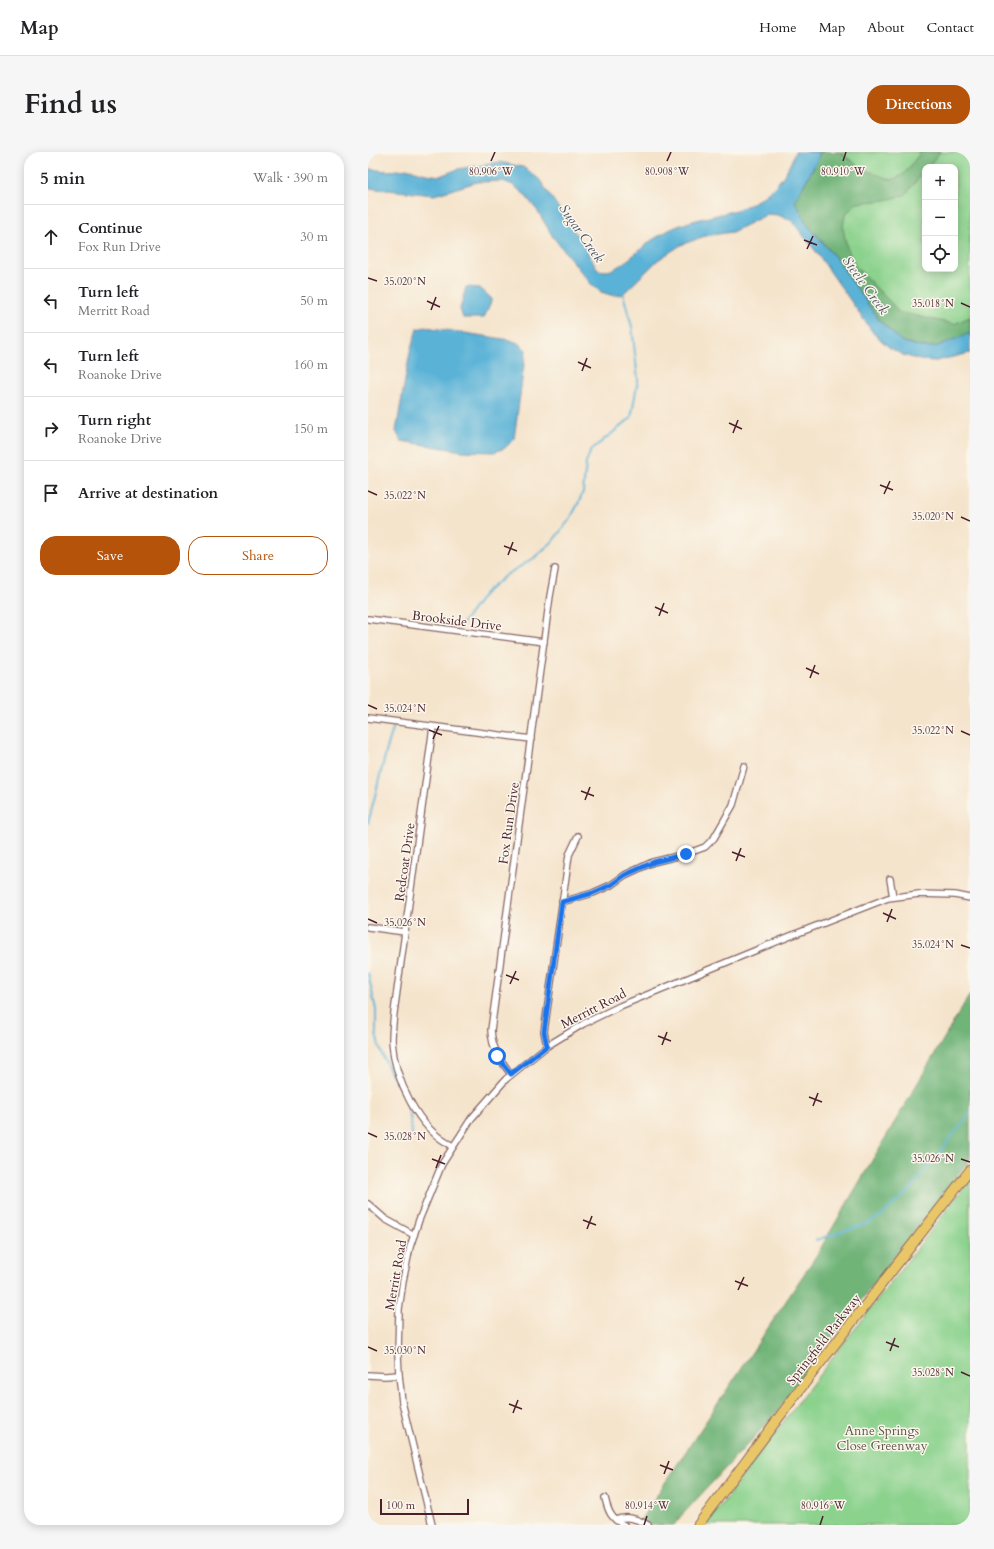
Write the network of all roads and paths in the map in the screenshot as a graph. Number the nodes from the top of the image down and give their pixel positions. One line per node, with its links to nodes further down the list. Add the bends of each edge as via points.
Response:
1 (555, 569): 3 (street, Fox Run Drive)
2 (368, 620): 3 (street, Brookside Drive)
3 (544, 642): 6 (street, Fox Run Drive)
4 (368, 718): 5 (street)
5 (433, 727): 6 (street); 14 (street, Redcoat Drive)
6 (531, 739): 16 (street, Fox Run Drive, via 491,1030 493,1048)
7 (744, 766): 12 (street, via 733,805 714,838 705,847 654,862 625,875 605,888)
8 (578, 836): 12 (street, via 569,855)
9 (890, 879): 10 (street)
10 (893, 897): 11 (street, Merritt Road, via 942,894); 15 (street, Merritt Road, via 852,911 620,1006)
11 (970, 898)
12 (562, 902): 15 (street, via 544,1032)
13 (368, 926): 14 (street)
14 (405, 932): 17 (street, Redcoat Drive, via 392,1041 397,1067 404,1088 421,1118 440,1138)
15 (547, 1046): 16 (street, Merritt Road)
16 (511, 1074): 17 (street, Merritt Road, via 471,1118)
17 (453, 1146): 20 (street, Merritt Road, via 430,1191)
18 (970, 1170): 28 (main road, Springfield Parkway)
19 (368, 1204): 20 (street, via 385,1219)
20 (414, 1235): 22 (street, Merritt Road, via 399,1309)
21 (368, 1375): 22 (street)
22 (399, 1375): 25 (street, Merritt Road, via 402,1402)
23 (605, 1498): 24 (street, via 608,1512)
24 (616, 1520): 26 (street); 27 (street, via 638,1519)
25 (432, 1525)
26 (624, 1525)
27 (648, 1525)
28 (698, 1525)

